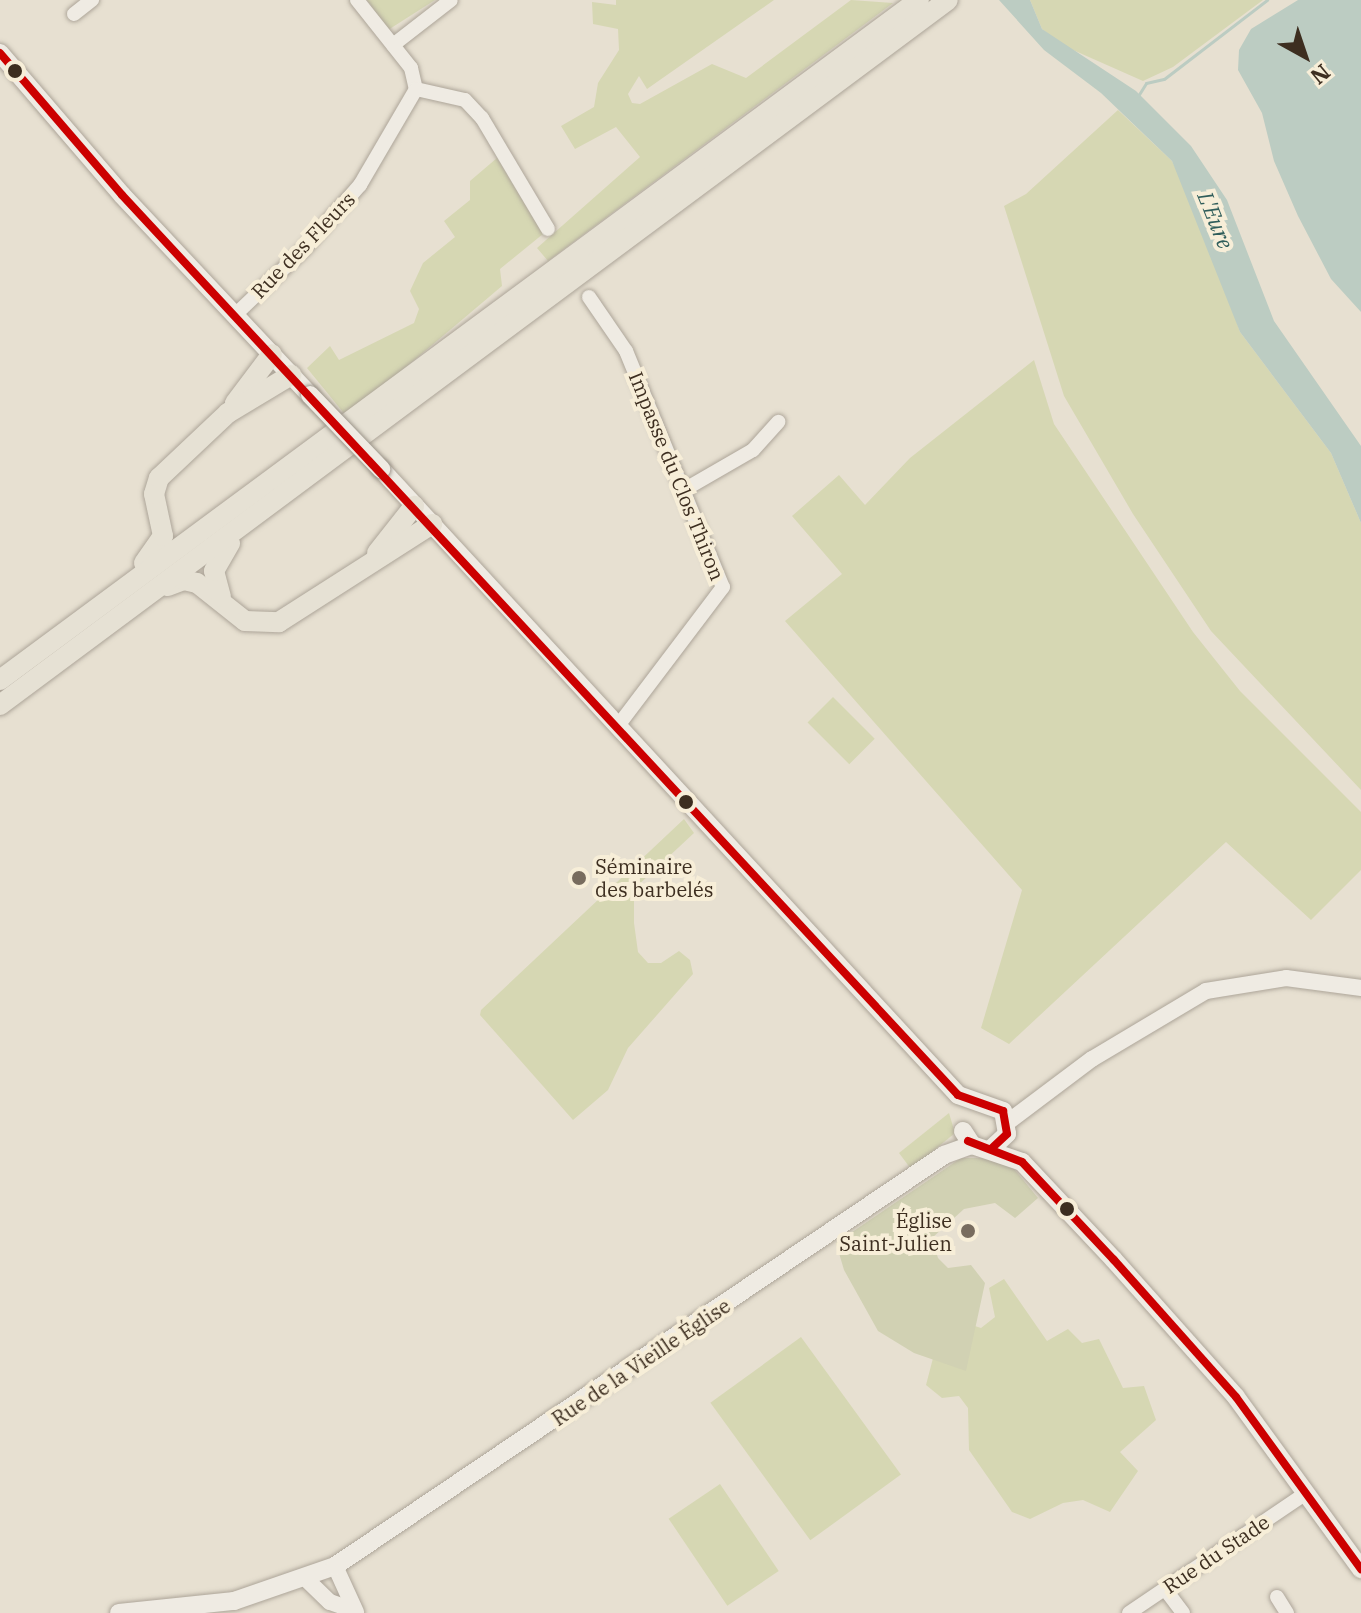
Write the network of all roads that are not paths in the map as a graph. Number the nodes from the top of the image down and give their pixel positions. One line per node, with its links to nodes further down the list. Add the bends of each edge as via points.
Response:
1 (92, 0): 6 (street)
2 (357, 0): 7 (street)
3 (451, 0): 7 (street)
4 (948, 0): 5 (main road)
5 (916, 10): 13 (main road)
6 (74, 14)
7 (393, 45): 9 (street, via 411,68)
8 (0, 53): 12 (main road)
9 (416, 89): 10 (street, via 465,100 482,118); 12 (street, Rue des Fleurs, via 360,185 305,248)
10 (548, 229)
11 (589, 297): 18 (street, Impasse du Clos Thiron, via 626,351)
12 (235, 315): 14 (main road)
13 (506, 315): 20 (main road); 21 (main road)
14 (272, 354): 15 (main road); 16 (main road)
15 (291, 375): 16 (main road); 19 (main road, bridge)
16 (228, 413): 22 (main road, via 159,478 154,494)
17 (778, 422): 18 (street, via 753,450)
18 (682, 491): 30 (street, Impasse du Clos Thiron, via 723,587)
19 (414, 506): 23 (main road); 24 (main road)
20 (224, 513): 22 (main road, via 186,525); 27 (main road)
21 (260, 515): 25 (main road); 26 (main road, via 217,560)
22 (161, 517): 27 (main road, via 159,548)
23 (432, 524): 24 (main road); 30 (main road)
24 (370, 562): 26 (main road, via 279,622 245,621)
25 (156, 590): 26 (main road, via 184,580); 29 (main road)
26 (221, 597)
27 (78, 621): 28 (main road)
28 (0, 680)
29 (0, 705)
30 (617, 727): 32 (main road)
31 (1361, 988): 33 (street, via 1286,978 1206,991 1173,1006 1023,1106)
32 (958, 1095): 33 (main road); 34 (main road)
33 (998, 1116): 34 (main road); 35 (main road); 36 (main road)
34 (966, 1131): 35 (main road); 38 (main road, Rue de la Vieille Église, via 944,1155)
35 (992, 1148): 36 (main road)
36 (1022, 1162): 37 (main road, via 1236,1397)
37 (1303, 1495): 39 (main road); 41 (street, Rue du Stade)
38 (335, 1566): 40 (main road, Rue de la Vieille Église); 44 (street)
39 (1361, 1569)
40 (306, 1579): 43 (main road, Rue de la Vieille Église); 44 (street, via 330,1602)
41 (1165, 1589): 46 (street, Rue du Stade); 47 (street)
42 (1277, 1597): 48 (street)
43 (235, 1607): 45 (main road, Rue de la Vieille Église)
44 (355, 1611)
45 (119, 1613)
46 (1129, 1613)
47 (1183, 1613)
48 (1287, 1613)

